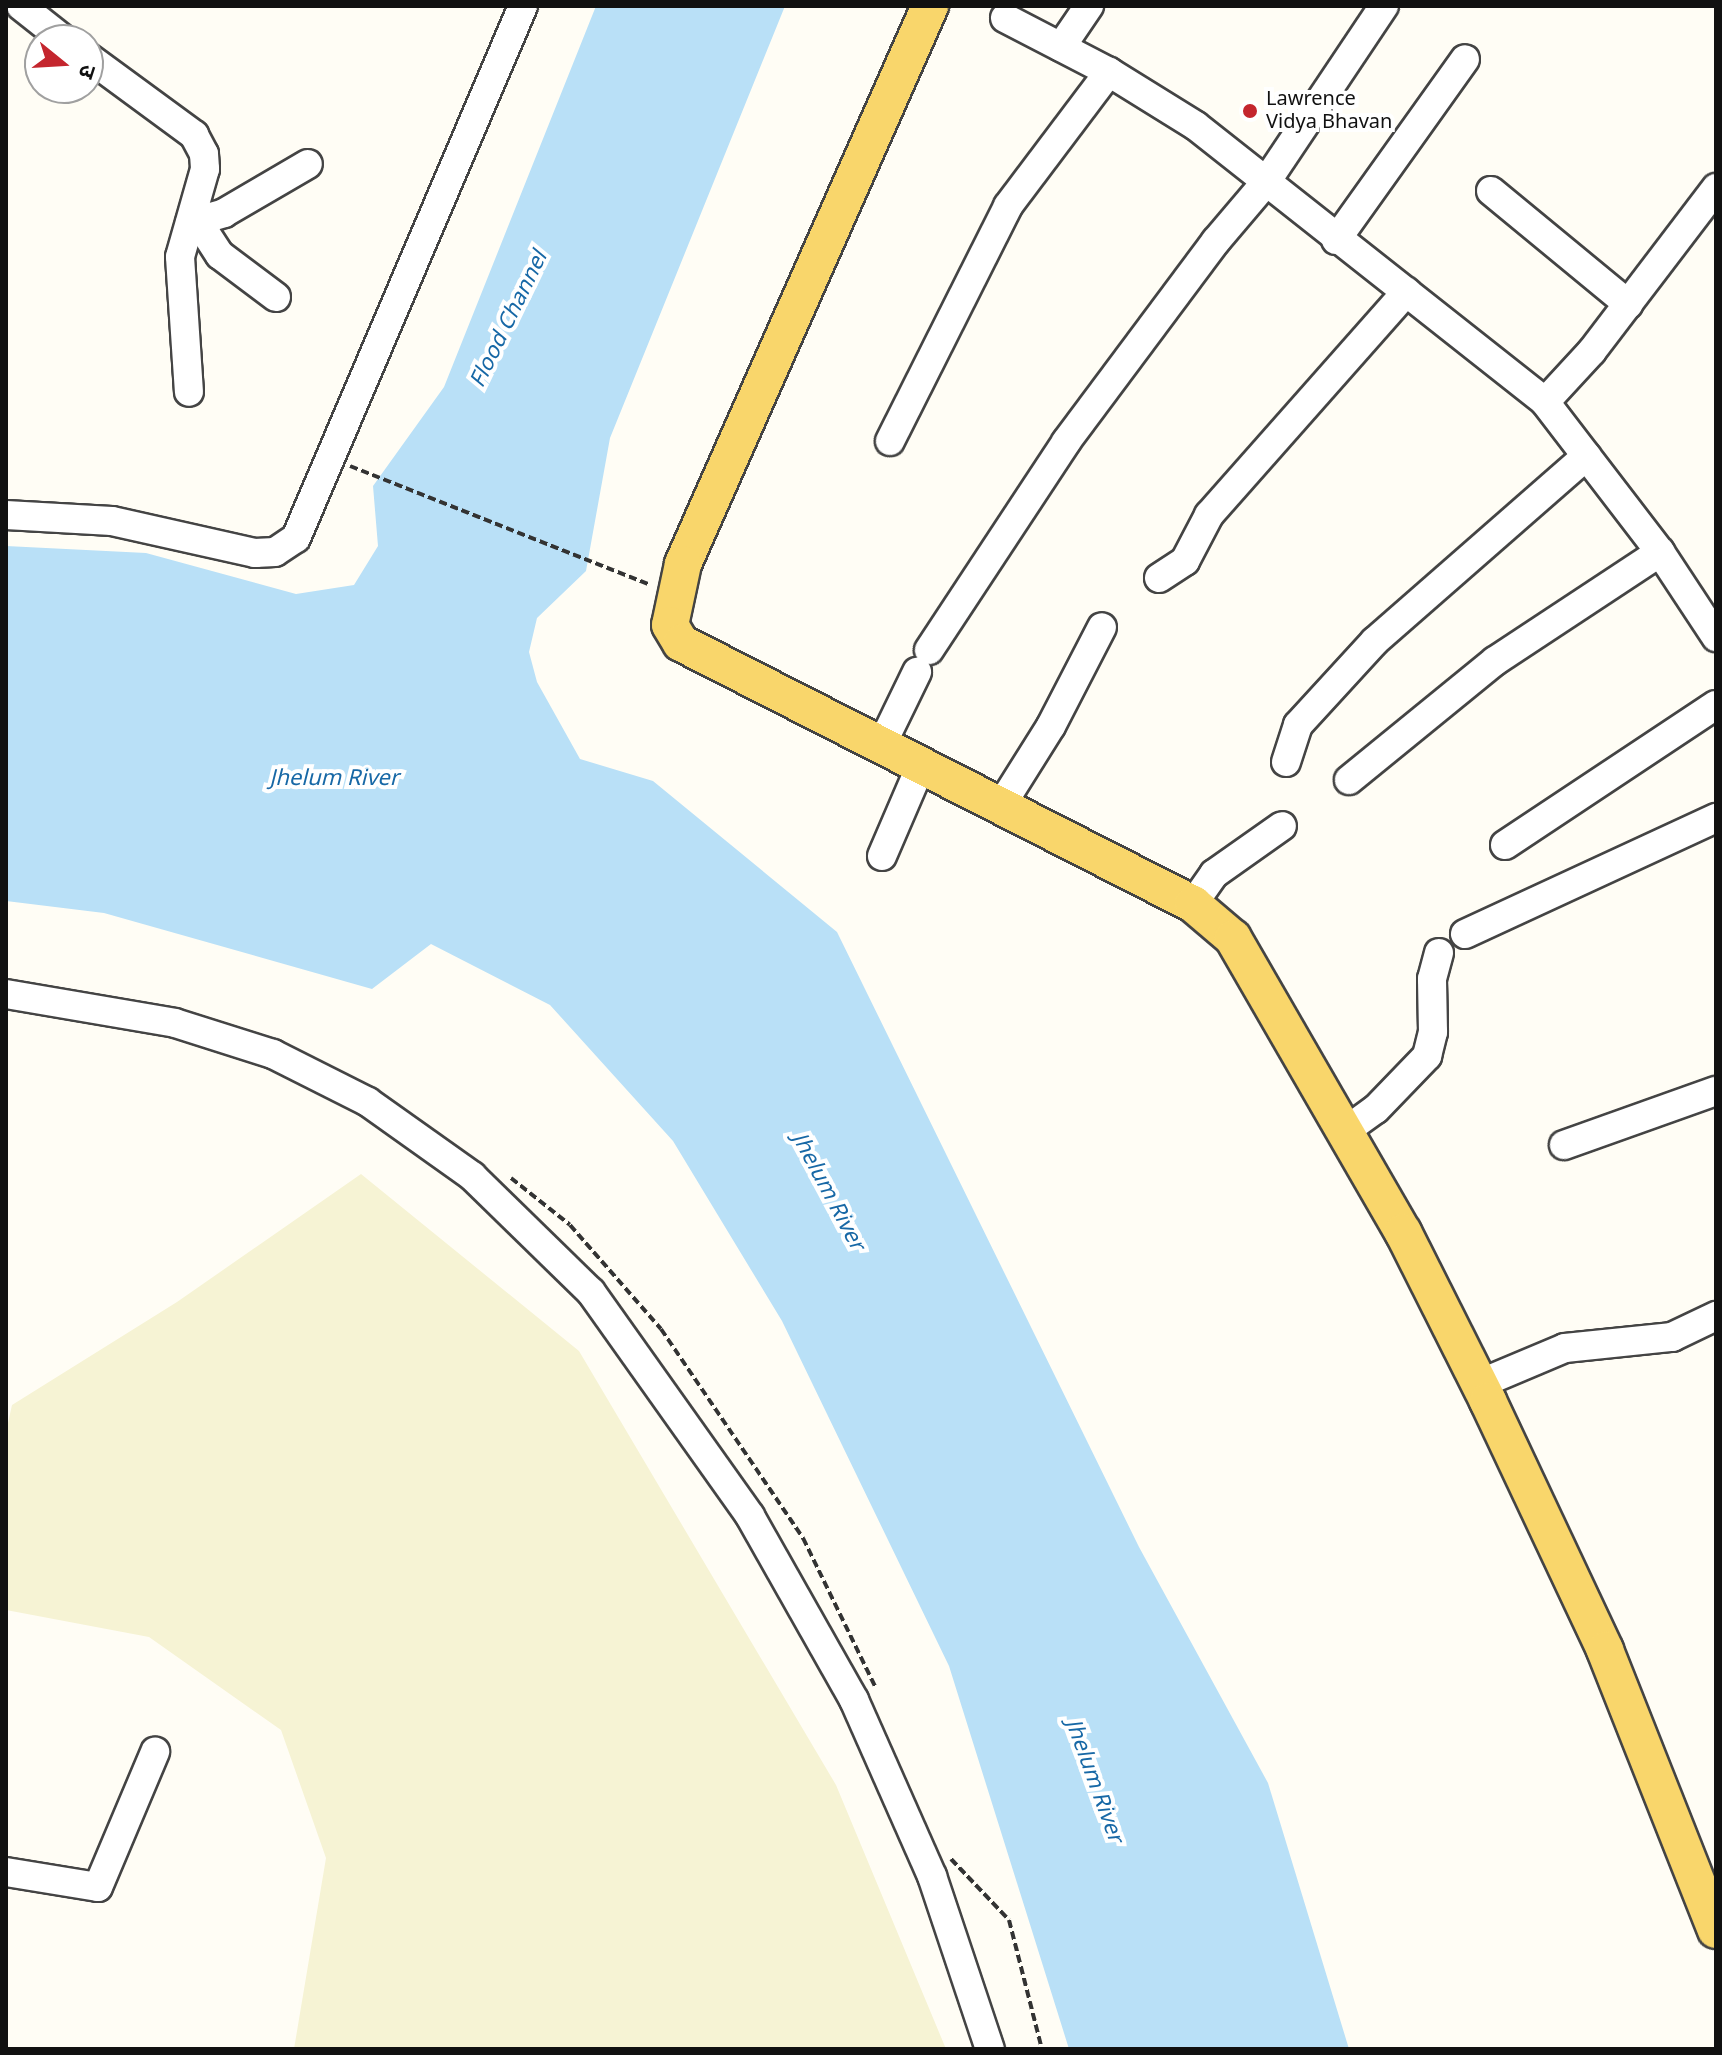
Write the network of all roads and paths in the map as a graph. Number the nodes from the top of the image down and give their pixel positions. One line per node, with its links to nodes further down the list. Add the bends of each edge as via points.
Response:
1 (21, 6): 7 (street)
2 (523, 6): 26 (street, via 296,538 275,552 255,553 112,521)
3 (930, 6): 33 (main road, via 683,564 670,625 681,643)
4 (1089, 6): 8 (street)
5 (1384, 6): 13 (street)
6 (1005, 18): 8 (street)
7 (44, 24)
8 (1061, 47): 11 (street)
9 (1465, 59): 17 (street)
10 (104, 70): 16 (street, via 199,144 205,169)
11 (1109, 72): 13 (street, via 1196,126); 23 (street, via 1008,206)
12 (308, 164): 16 (street)
13 (1266, 182): 17 (street); 33 (street, via 1066,442 923,661)
14 (1716, 188): 20 (street)
15 (1491, 191): 20 (street)
16 (194, 223): 19 (street, via 220,255); 21 (street, via 180,257)
17 (1336, 240): 18 (street)
18 (1406, 292): 22 (street); 28 (street, via 1209,515 1185,561)
19 (276, 297)
20 (1628, 304): 22 (street)
21 (189, 392)
22 (1545, 402): 24 (street)
23 (890, 441)
24 (1586, 456): 27 (street); 34 (street, via 1375,641 1298,725)
25 (365, 469): 29 (path)
26 (6, 515)
27 (1660, 552): 31 (street); 36 (street, via 1495,661)
28 (1159, 578)
29 (641, 581)
30 (1102, 627): 37 (street, via 1051,726)
31 (1716, 637)
32 (1716, 705): 40 (street)
33 (883, 742): 35 (main road)
34 (1286, 762)
35 (922, 763): 37 (main road); 41 (street)
36 (1349, 780)
37 (1002, 804): 42 (main road)
38 (1716, 818): 43 (street)
39 (1282, 826): 42 (street, via 1214,874)
40 (1505, 845)
41 (882, 856)
42 (1193, 904): 47 (main road, via 1233,938)
43 (1465, 934)
44 (1439, 953): 47 (street, via 1427,1056 1376,1109)
45 (6, 994): 57 (street, via 175,1023 273,1054 368,1102 472,1176 591,1292 750,1516 854,1700 932,1876)
46 (1716, 1091): 48 (street)
47 (1344, 1132): 51 (main road, via 1403,1232)
48 (1564, 1145)
49 (506, 1175): 52 (path, via 570,1225 661,1329 803,1538)
50 (1716, 1316): 51 (street, via 1672,1337 1565,1348)
51 (1477, 1385): 56 (main road, via 1605,1650)
52 (878, 1692)
53 (155, 1752): 55 (street, via 98,1887)
54 (950, 1857): 58 (path, via 1009,1920)
55 (6, 1872)
56 (1716, 1930)
57 (990, 2049)
58 (1042, 2049)

